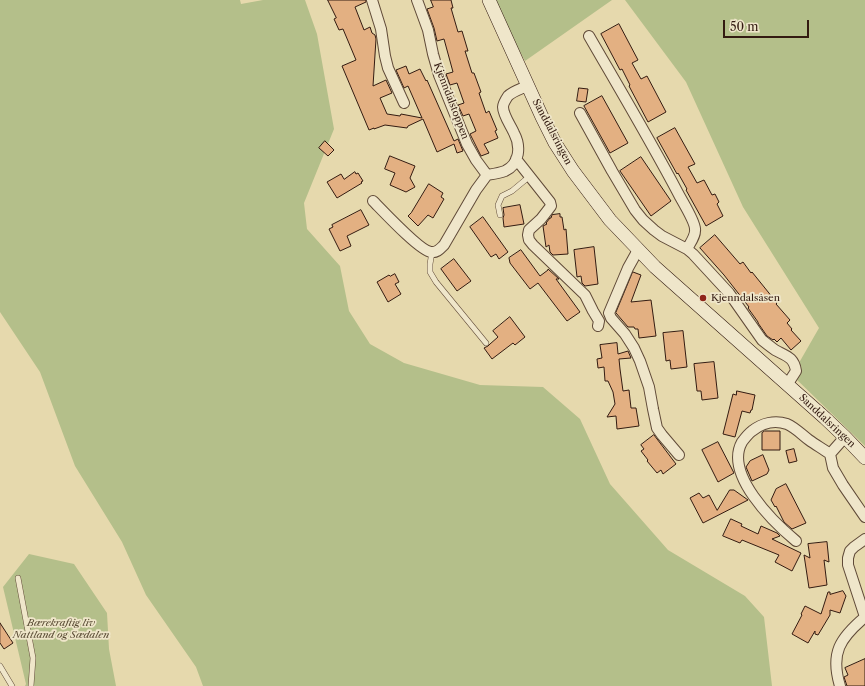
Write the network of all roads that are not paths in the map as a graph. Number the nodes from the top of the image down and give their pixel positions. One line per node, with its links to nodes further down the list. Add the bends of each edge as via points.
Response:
1 (372, 0): 6 (street, via 381,29 388,68)
2 (417, 0): 9 (street, Kjenndalstoppen, via 428,30 439,75 467,144)
3 (489, 0): 5 (main road, Sanddalsringen)
4 (589, 36): 13 (street, via 693,222 694,236)
5 (527, 86): 8 (street, via 508,95 503,107 518,141); 14 (main road, Sanddalsringen, via 555,143 573,171 610,220)
6 (404, 103)
7 (580, 113): 13 (street, via 635,210 662,236)
8 (516, 159): 9 (street, via 511,167); 10 (street)
9 (487, 175): 15 (street, via 444,245 437,252)
10 (530, 176): 12 (lane, via 502,196 498,205); 16 (street, via 551,206 529,230 529,240 586,295 599,321)
11 (372, 201): 15 (street, via 416,244)
12 (500, 214)
13 (687, 248): 18 (street, via 729,293 762,340 792,360 796,371)
14 (638, 250): 18 (main road, Sanddalsringen); 21 (street, via 609,313 625,334 640,361 649,386 657,428)
15 (432, 252): 17 (lane, via 430,272)
16 (598, 326)
17 (486, 343)
18 (787, 385): 19 (main road, Sanddalsringen)
19 (845, 436): 20 (street); 22 (main road, Sanddalsringen)
20 (830, 454): 23 (street, via 833,468); 25 (street, via 794,428 779,422 758,426 740,446 740,470 752,494 776,523)
21 (679, 455)
22 (865, 458)
23 (865, 517)
24 (865, 539): 27 (street, via 854,547 848,558)
25 (796, 541)
26 (18, 578): 30 (lane, via 33,658)
27 (865, 617): 31 (street, via 845,636 836,656)
28 (0, 666): 29 (lane)
29 (12, 686)
30 (31, 686)
31 (840, 686)

